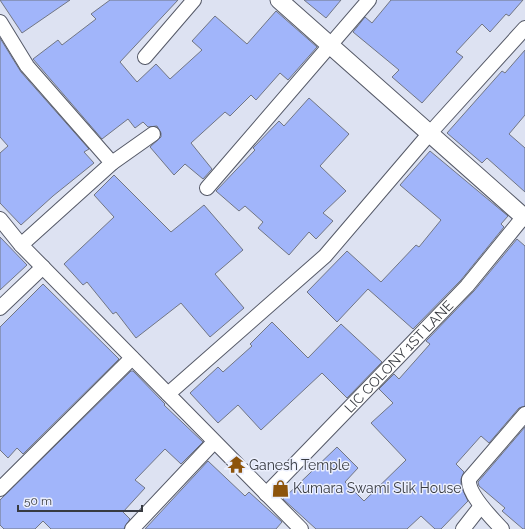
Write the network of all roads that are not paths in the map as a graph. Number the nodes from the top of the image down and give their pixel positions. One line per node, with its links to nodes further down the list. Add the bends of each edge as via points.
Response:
1 (194, 0): 7 (street)
2 (279, 0): 6 (street)
3 (369, 0): 6 (street)
4 (0, 22): 10 (street, via 27,66)
5 (525, 28): 8 (street)
6 (331, 46): 8 (street); 11 (street)
7 (145, 57)
8 (430, 133): 12 (street); 18 (street, via 325,256)
9 (153, 134): 10 (street)
10 (112, 163): 14 (street)
11 (207, 188)
12 (524, 216): 22 (street, LIC COLONY 1ST LANE, via 467,286)
13 (0, 219): 14 (street)
14 (21, 245): 15 (street)
15 (43, 267): 16 (street); 17 (street)
16 (0, 308)
17 (132, 358): 18 (street); 21 (street)
18 (168, 394): 20 (street)
19 (525, 414): 23 (street, via 469,479 468,484)
20 (214, 442): 22 (street); 25 (street)
21 (0, 489)
22 (266, 494): 24 (street)
23 (481, 506): 26 (street); 27 (street)
24 (297, 528)
25 (132, 529)
26 (463, 529)
27 (502, 529)

